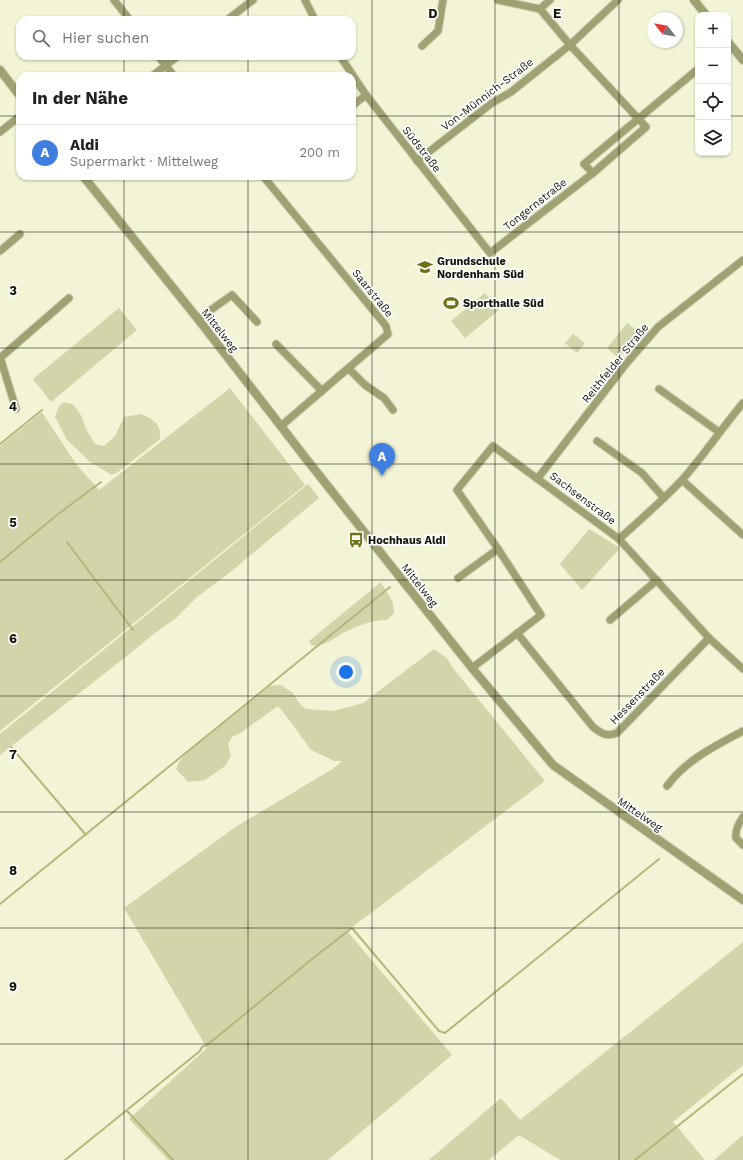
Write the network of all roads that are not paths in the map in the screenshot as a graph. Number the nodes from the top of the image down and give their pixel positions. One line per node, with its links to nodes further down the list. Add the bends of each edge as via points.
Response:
1 (114, 0): 11 (street)
2 (254, 0): 12 (street)
3 (304, 0): 13 (street)
4 (443, 0): 15 (street, via 438,31)
5 (498, 0): 9 (street)
6 (550, 0): 9 (street)
7 (618, 0): 14 (street, Von-Münnich-Straße)
8 (694, 0): 10 (street)
9 (540, 9): 14 (street)
10 (704, 12)
11 (127, 16)
12 (232, 16)
13 (313, 16)
14 (570, 45): 32 (street); 34 (street, Von-Münnich-Straße)
15 (422, 46)
16 (731, 47): 20 (street)
17 (162, 60): 21 (street)
18 (173, 60): 21 (street)
19 (343, 60): 25 (street, Südstraße)
20 (743, 60)
21 (166, 65): 23 (street); 24 (street)
22 (0, 70): 28 (street)
23 (157, 72)
24 (171, 72)
25 (351, 72)
26 (695, 72): 32 (street)
27 (356, 80): 29 (street, Südstraße)
28 (16, 91)
29 (366, 95): 30 (street); 34 (street, Südstraße)
30 (356, 103)
31 (16, 119): 33 (street)
32 (638, 119): 35 (street, Tongernstraße, via 646,127); 35 (street, via 584,164)
33 (0, 132)
34 (417, 161): 40 (street, Südstraße)
35 (593, 173): 40 (street, Tongernstraße)
36 (86, 180): 43 (street, Mittelweg)
37 (268, 180): 47 (street, Saarstraße, via 386,326 388,334)
38 (20, 234): 39 (street)
39 (0, 251)
40 (490, 253)
41 (743, 260): 56 (street, Reithfelder Straße, via 658,327 625,365)
42 (69, 298): 46 (street)
43 (198, 319): 44 (street, via 232,296); 53 (street, Mittelweg)
44 (257, 322)
45 (276, 344): 49 (street)
46 (0, 358): 51 (street)
47 (349, 369): 49 (street, Saarstraße); 52 (street, via 365,385 384,398)
48 (658, 389): 54 (street)
49 (322, 391): 53 (street, Saarstraße)
50 (743, 403): 54 (street)
51 (16, 409)
52 (393, 410)
53 (281, 426): 67 (street, Mittelweg)
54 (719, 432): 57 (street)
55 (597, 441): 58 (street, via 642,473)
56 (538, 478): 60 (street, Sachsenstraße); 61 (street, Sachsenstraße, via 493,446 457,490)
57 (682, 480): 58 (street); 59 (street)
58 (664, 498): 60 (street)
59 (741, 530)
60 (619, 539): 63 (street, Sachsenstraße)
61 (498, 549): 62 (street); 65 (street, Sachsenstraße, via 541,615)
62 (458, 578)
63 (657, 580): 64 (street); 66 (street, Sachsenstraße)
64 (610, 620)
65 (517, 633): 66 (street, Hessenstraße, via 593,727 610,736 617,733); 67 (street, Sachsenstraße)
66 (709, 638): 68 (street, Sachsenstraße)
67 (472, 668): 73 (street, Mittelweg, via 553,766)
68 (743, 669)
69 (743, 731): 70 (street, via 694,758)
70 (667, 786)
71 (743, 817): 72 (street, via 735,833)
72 (743, 845)
73 (743, 900)

